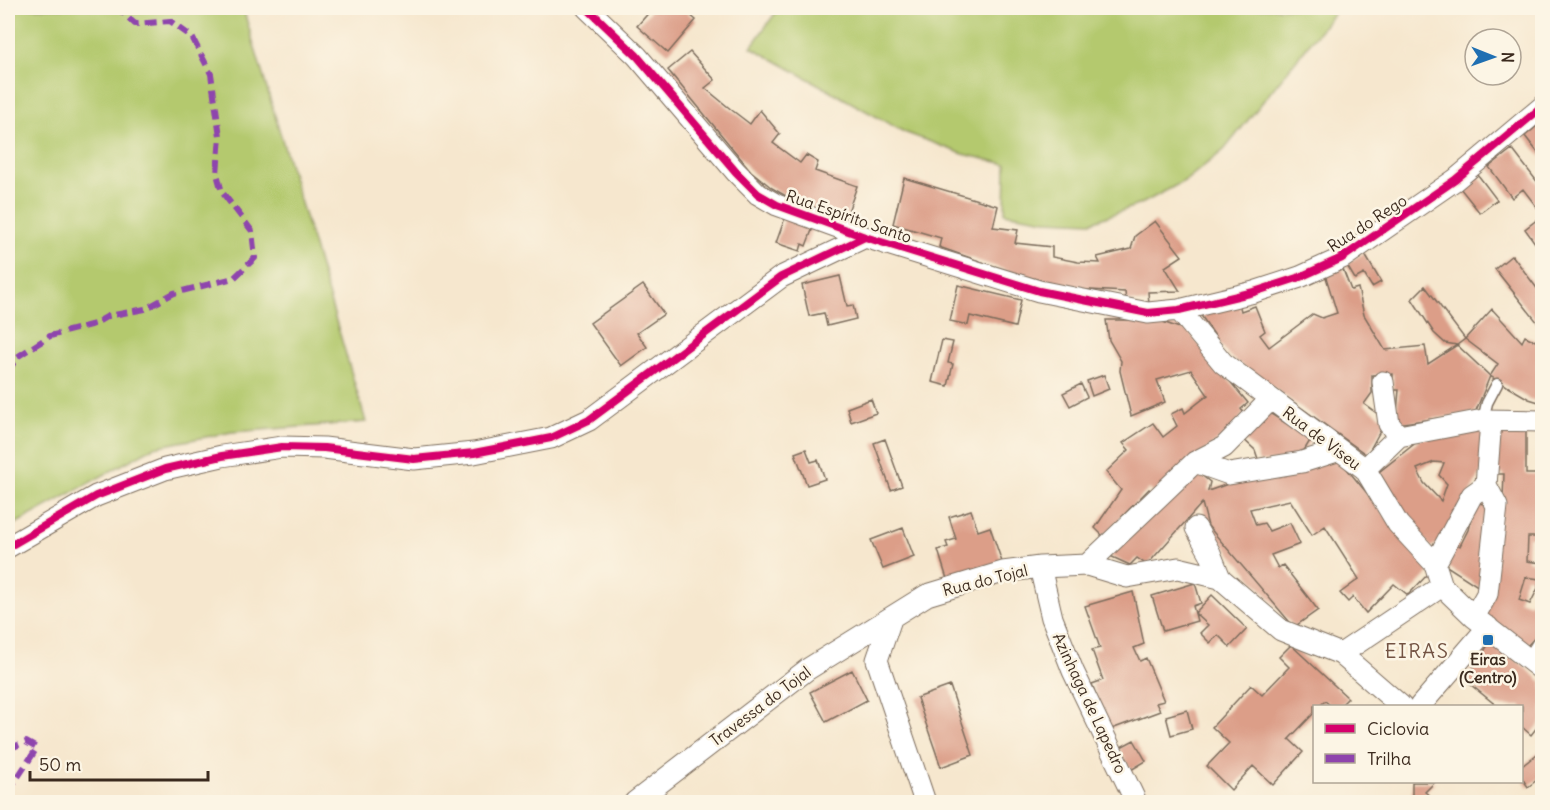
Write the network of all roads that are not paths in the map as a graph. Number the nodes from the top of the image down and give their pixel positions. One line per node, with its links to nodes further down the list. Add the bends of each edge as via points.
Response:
1 (587, 8): 3 (street, Rua Espírito Santo, via 637,56 758,194 777,205)
2 (1542, 107): 4 (street, Rua do Rego, via 1455,180 1342,258 1254,292)
3 (865, 237): 4 (street, Rua Espírito Santo, via 1039,291 1148,313); 16 (street, via 781,277 589,420 551,438 474,453 414,459 282,447 222,456 165,470 96,496)
4 (1179, 310): 7 (street, Rua de Viseu, via 1223,363)
5 (1383, 382): 10 (street, via 1389,424)
6 (1497, 384): 8 (lane, via 1487,403)
7 (1270, 400): 11 (street, Rua de Viseu); 12 (street, via 1224,447)
8 (1487, 421): 9 (street); 10 (street); 14 (street)
9 (1542, 421)
10 (1399, 436): 13 (street)
11 (1340, 450): 12 (street, via 1302,462 1229,474); 13 (street, Rua de Viseu)
12 (1195, 462): 18 (street)
13 (1365, 469): 17 (street, Rua de Viseu, via 1398,524)
14 (1486, 485): 17 (street, via 1472,495); 23 (street, via 1497,506)
15 (1196, 528): 20 (street)
16 (8, 547)
17 (1435, 564): 21 (street, Rua de Viseu)
18 (1087, 565): 19 (street, Rua do Tojal); 20 (street, Rua do Tojal, via 1127,577 1178,568)
19 (1040, 567): 22 (street, Rua do Tojal, via 1003,573 927,595); 30 (street, Azinhaga de Lapedro, via 1052,618 1073,671)
20 (1220, 578): 24 (street, via 1281,630)
21 (1442, 586): 23 (street); 24 (street)
22 (891, 619): 28 (street, Travessa do Tojal, via 808,669); 29 (street, via 877,660)
23 (1481, 622): 25 (street); 27 (street)
24 (1341, 654): 26 (street)
25 (1539, 659)
26 (1400, 705)
27 (1421, 705)
28 (634, 802)
29 (925, 802)
30 (1136, 802)

